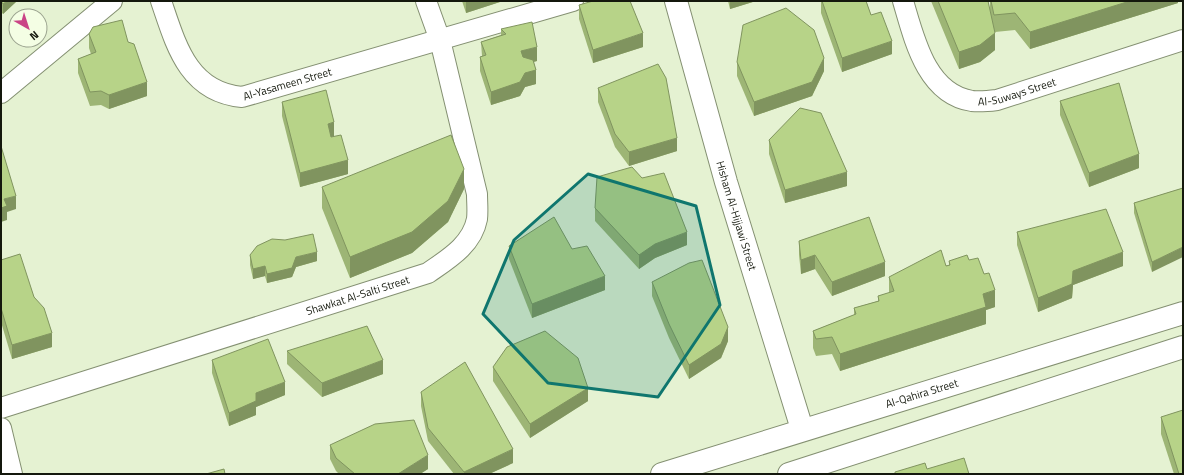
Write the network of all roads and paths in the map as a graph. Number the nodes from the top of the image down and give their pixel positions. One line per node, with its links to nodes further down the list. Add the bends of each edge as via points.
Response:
1 (112, 1): 9 (street)
2 (161, 1): 7 (street, Al-Yasameen Street, via 183,57 197,77 211,89 227,95 242,96)
3 (426, 1): 7 (street, Shawkat Al-Salti Street)
4 (573, 1): 7 (street, Al-Yasameen Street)
5 (676, 1): 14 (main road, Hisham Al-Hijjawi Street, via 726,182)
6 (902, 1): 8 (street, Al-Suways Street, via 920,55 933,77 944,88 973,101 997,100)
7 (440, 40): 12 (street, Shawkat Al-Salti Street, via 477,194 476,220 470,237 456,254 428,273)
8 (1183, 40)
9 (1, 93)
10 (1183, 313): 14 (main road, Al-Qahira Street)
11 (1183, 348): 17 (main road)
12 (1, 408)
13 (1, 428): 15 (street)
14 (802, 429): 16 (main road, Al-Qahira Street)
15 (12, 474)
16 (662, 474)
17 (789, 474)

